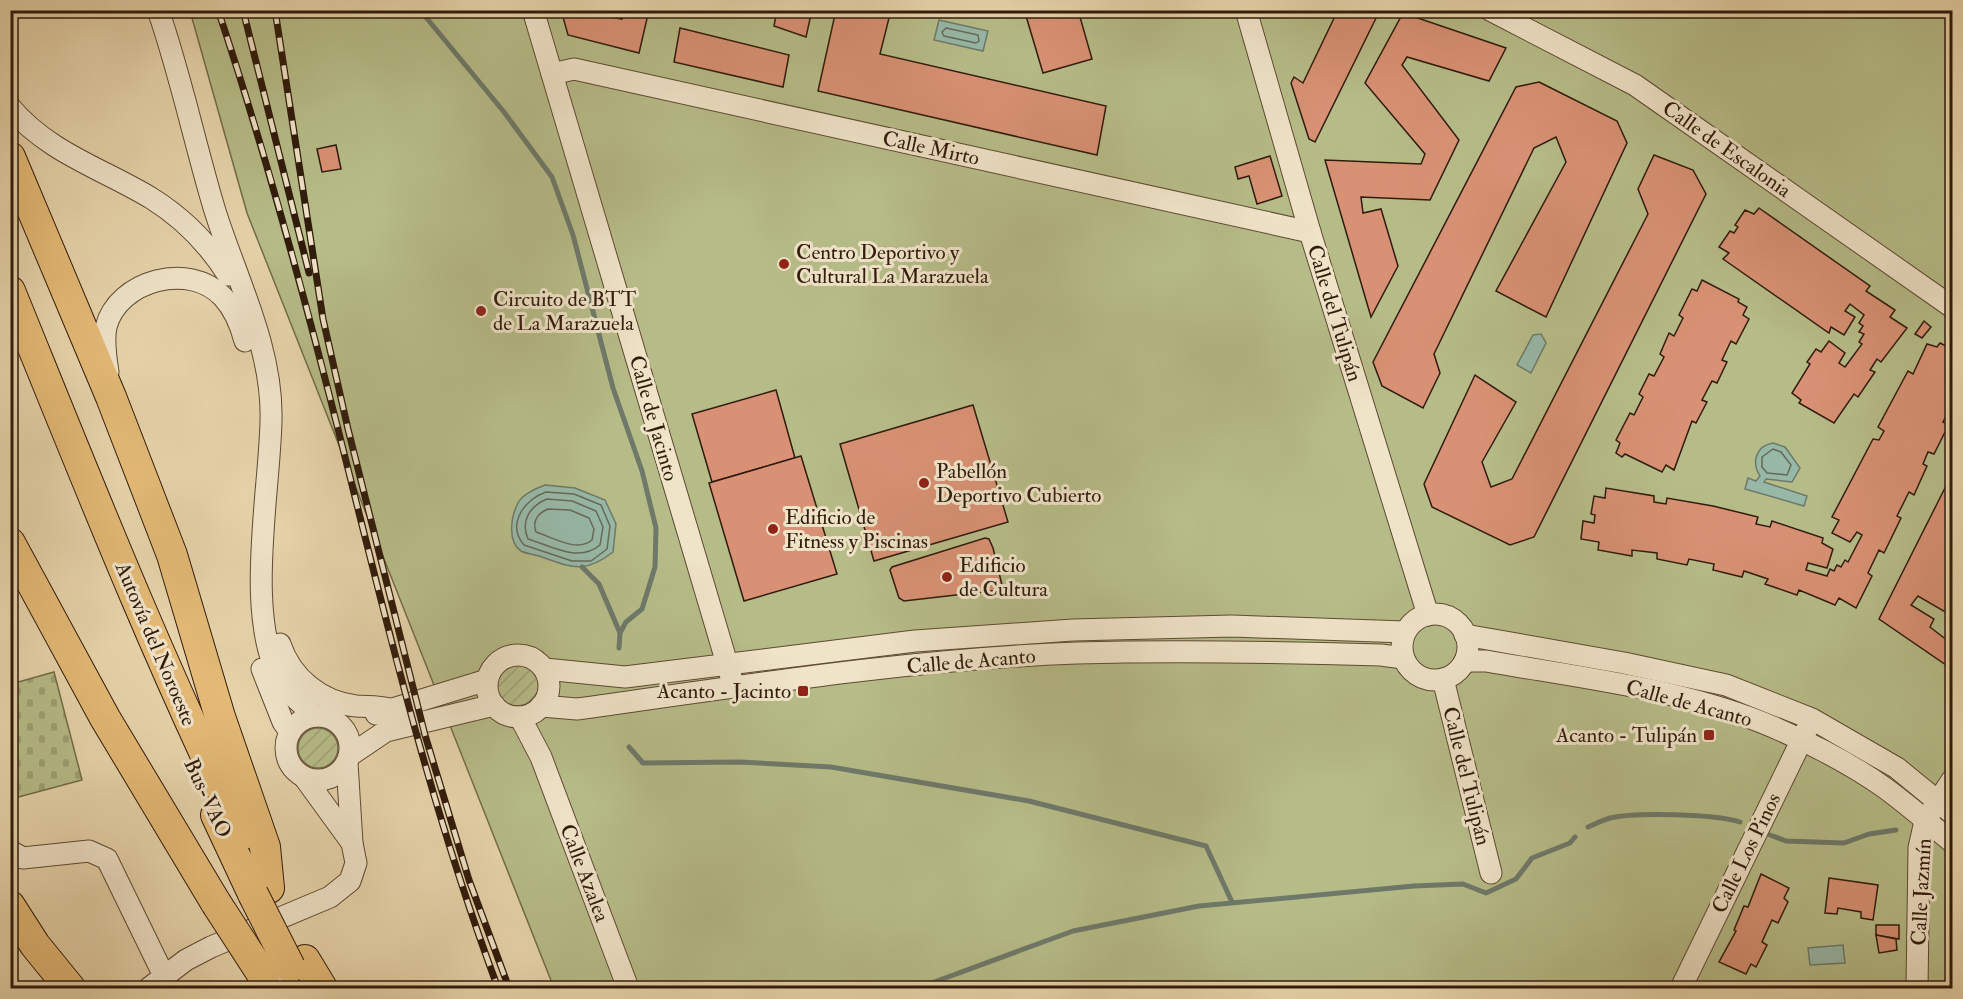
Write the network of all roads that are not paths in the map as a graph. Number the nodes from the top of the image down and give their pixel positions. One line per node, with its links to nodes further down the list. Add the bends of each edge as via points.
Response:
1 (158, 10): 10 (street)
2 (533, 10): 5 (street, Calle de Jacinto)
3 (1246, 10): 8 (street, Calle del Tulipán)
4 (1490, 10): 11 (street, Calle de Escalonia, via 1635,85)
5 (552, 74): 8 (street, Calle Mirto, via 574,69); 21 (street, Calle de Jacinto)
6 (10, 107): 10 (street, via 23,122 78,161 151,198 184,222 213,251)
7 (10, 157): 13 (highway)
8 (1310, 232): 16 (street, Calle del Tulipán)
9 (10, 291): 44 (highway, Autovía del Noroeste, via 127,579)
10 (246, 303): 15 (street, via 265,357 272,418)
11 (1953, 307)
12 (10, 339): 44 (highway, Bus-VAO, via 115,594 195,772)
13 (111, 397): 32 (street, via 105,356 106,326 117,306 134,290 152,281 176,278 200,283 222,296 240,324 253,369 259,420 247,556 252,632 267,683); 44 (highway, via 172,555 220,717 265,847)
14 (10, 543): 46 (highway, bridge, via 105,718 216,903)
15 (261, 563): 28 (street, via 282,649 297,676 313,689 345,704); 30 (street, via 263,620 283,684)
16 (1428, 615): 17 (street); 18 (street, via 1455,621)
17 (1405, 632): 19 (street); 21 (street, Calle de Acanto, via 1232,626 1073,630 915,641)
18 (1465, 635): 20 (street); 31 (street, Calle de Acanto, via 1726,685)
19 (1403, 658): 23 (street, via 1415,673 1433,680); 25 (street, Calle de Acanto, via 1241,651 1076,653 915,665)
20 (1465, 661): 23 (street); 33 (street, Calle de Acanto, via 1486,661 1619,684 1720,707)
21 (728, 664): 22 (street, Calle de Acanto, via 625,677); 25 (street, Calle de Jacinto)
22 (545, 669): 24 (street, via 528,656 507,656 491,670); 27 (street, via 549,692)
23 (1443, 679): 43 (street, Calle del Tulipán)
24 (487, 680): 26 (street); 28 (street)
25 (733, 687): 27 (street, Calle de Acanto, via 577,709)
26 (494, 705): 29 (street, via 501,712); 35 (street, via 386,731)
27 (541, 706): 29 (street); 34 (street, Calle Azalea)
28 (389, 709): 30 (street, via 371,715)
29 (520, 717): 34 (street, Calle Azalea)
30 (325, 718): 32 (street, via 296,724); 35 (street, via 348,735)
31 (1812, 719): 33 (street, Calle Los Pinos); 38 (street, Calle de Acanto, via 1897,768)
32 (290, 732): 36 (street, via 286,742 290,762)
33 (1802, 740): 39 (street, Calle de Acanto, via 1884,787); 51 (street, Calle Los Pinos)
34 (541, 757): 50 (street, Calle Azalea)
35 (348, 759): 36 (street, via 342,770 328,778); 41 (street)
36 (304, 777): 41 (street)
37 (1953, 780): 38 (street, Calle Jazmín)
38 (1945, 806): 39 (street, Calle Jazmín)
39 (1925, 821): 40 (street, Calle de Acanto); 53 (street, Calle Jazmín, via 1919,848)
40 (1953, 842)
41 (352, 843): 47 (street, via 356,863 351,881 342,889 211,947)
42 (10, 851): 47 (street, via 23,858 89,851 107,859)
43 (1491, 873)
44 (261, 891): 46 (highway, Bus-VAO, bridge)
45 (10, 906): 48 (highway)
46 (287, 976): 49 (highway)
47 (157, 982)
48 (70, 988)
49 (322, 988)
50 (628, 988)
51 (1681, 988): 52 (street)
52 (1686, 988)
53 (1917, 988)

